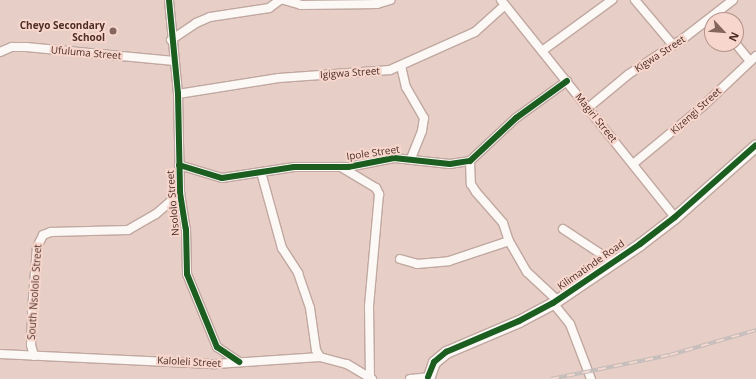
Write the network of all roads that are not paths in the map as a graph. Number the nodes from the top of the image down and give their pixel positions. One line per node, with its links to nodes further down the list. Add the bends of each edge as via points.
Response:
1 (169, 0): 11 (street, Nsololo Street)
2 (280, 0): 11 (street, via 269,8 210,17)
3 (284, 0): 4 (street, via 301,5 377,4)
4 (390, 0)
5 (612, 0): 14 (street)
6 (635, 0): 12 (street)
7 (734, 0): 9 (street, Kigwa Street)
8 (503, 3): 14 (street, Magiri Street); 18 (street, Igigwa Street, via 474,32)
9 (722, 12)
10 (704, 26): 12 (street, Kigwa Street)
11 (171, 40): 17 (street, Nsololo Street)
12 (673, 45): 21 (street, Kigwa Street, via 617,83)
13 (1, 50): 17 (street, Ufuluma Street, via 26,48)
14 (542, 51): 19 (street, Magiri Street)
15 (744, 51): 16 (street)
16 (753, 59): 25 (street, Kizengi Street, via 703,106)
17 (174, 61): 20 (street, Nsololo Street)
18 (401, 66): 20 (street, Igigwa Street, via 383,72 279,78); 23 (street, via 406,87 424,118 422,131)
19 (567, 82): 21 (street, Magiri Street); 24 (street, via 516,118)
20 (178, 94): 26 (street, Nsololo Street)
21 (588, 108): 25 (street, Magiri Street)
22 (756, 145): 30 (main road, Kilimatinde Road)
23 (411, 158): 24 (street, Ipole Street, via 450,164); 27 (street, Ipole Street, via 394,158)
24 (470, 161): 32 (street, via 471,184 503,223)
25 (633, 164): 30 (street, Magiri Street)
26 (179, 165): 28 (street, Ipole Street, via 222,178); 29 (street, Nsololo Street)
27 (340, 167): 28 (street, Ipole Street, via 294,167); 40 (street, via 376,188 379,194 370,306)
28 (261, 172): 38 (street, via 282,248 298,274 310,308 316,350)
29 (180, 193): 37 (street, South Nsololo Street, via 156,214 128,230 51,232 43,235 37,248 32,310 31,345); 39 (street, Nsololo Street, via 186,229 186,274 217,347)
30 (675, 217): 34 (main road, Kilimatinde Road)
31 (563, 229): 34 (street)
32 (509, 241): 33 (street, via 449,260 417,264); 35 (street, via 527,272)
33 (400, 259)
34 (613, 262): 35 (main road, Kilimatinde Road)
35 (555, 302): 41 (main road, Kilimatinde Road, via 519,321 446,352 434,362); 43 (street, via 570,324)
36 (0, 354): 37 (street, Kaloleli Street)
37 (34, 356): 39 (street, Kaloleli Street, via 216,364)
38 (320, 357): 39 (street, Kaloleli Street); 40 (street, Kaloleli Street, via 347,364)
39 (240, 362)
40 (371, 378)
41 (428, 378): 42 (street)
42 (410, 379)
43 (591, 379)

